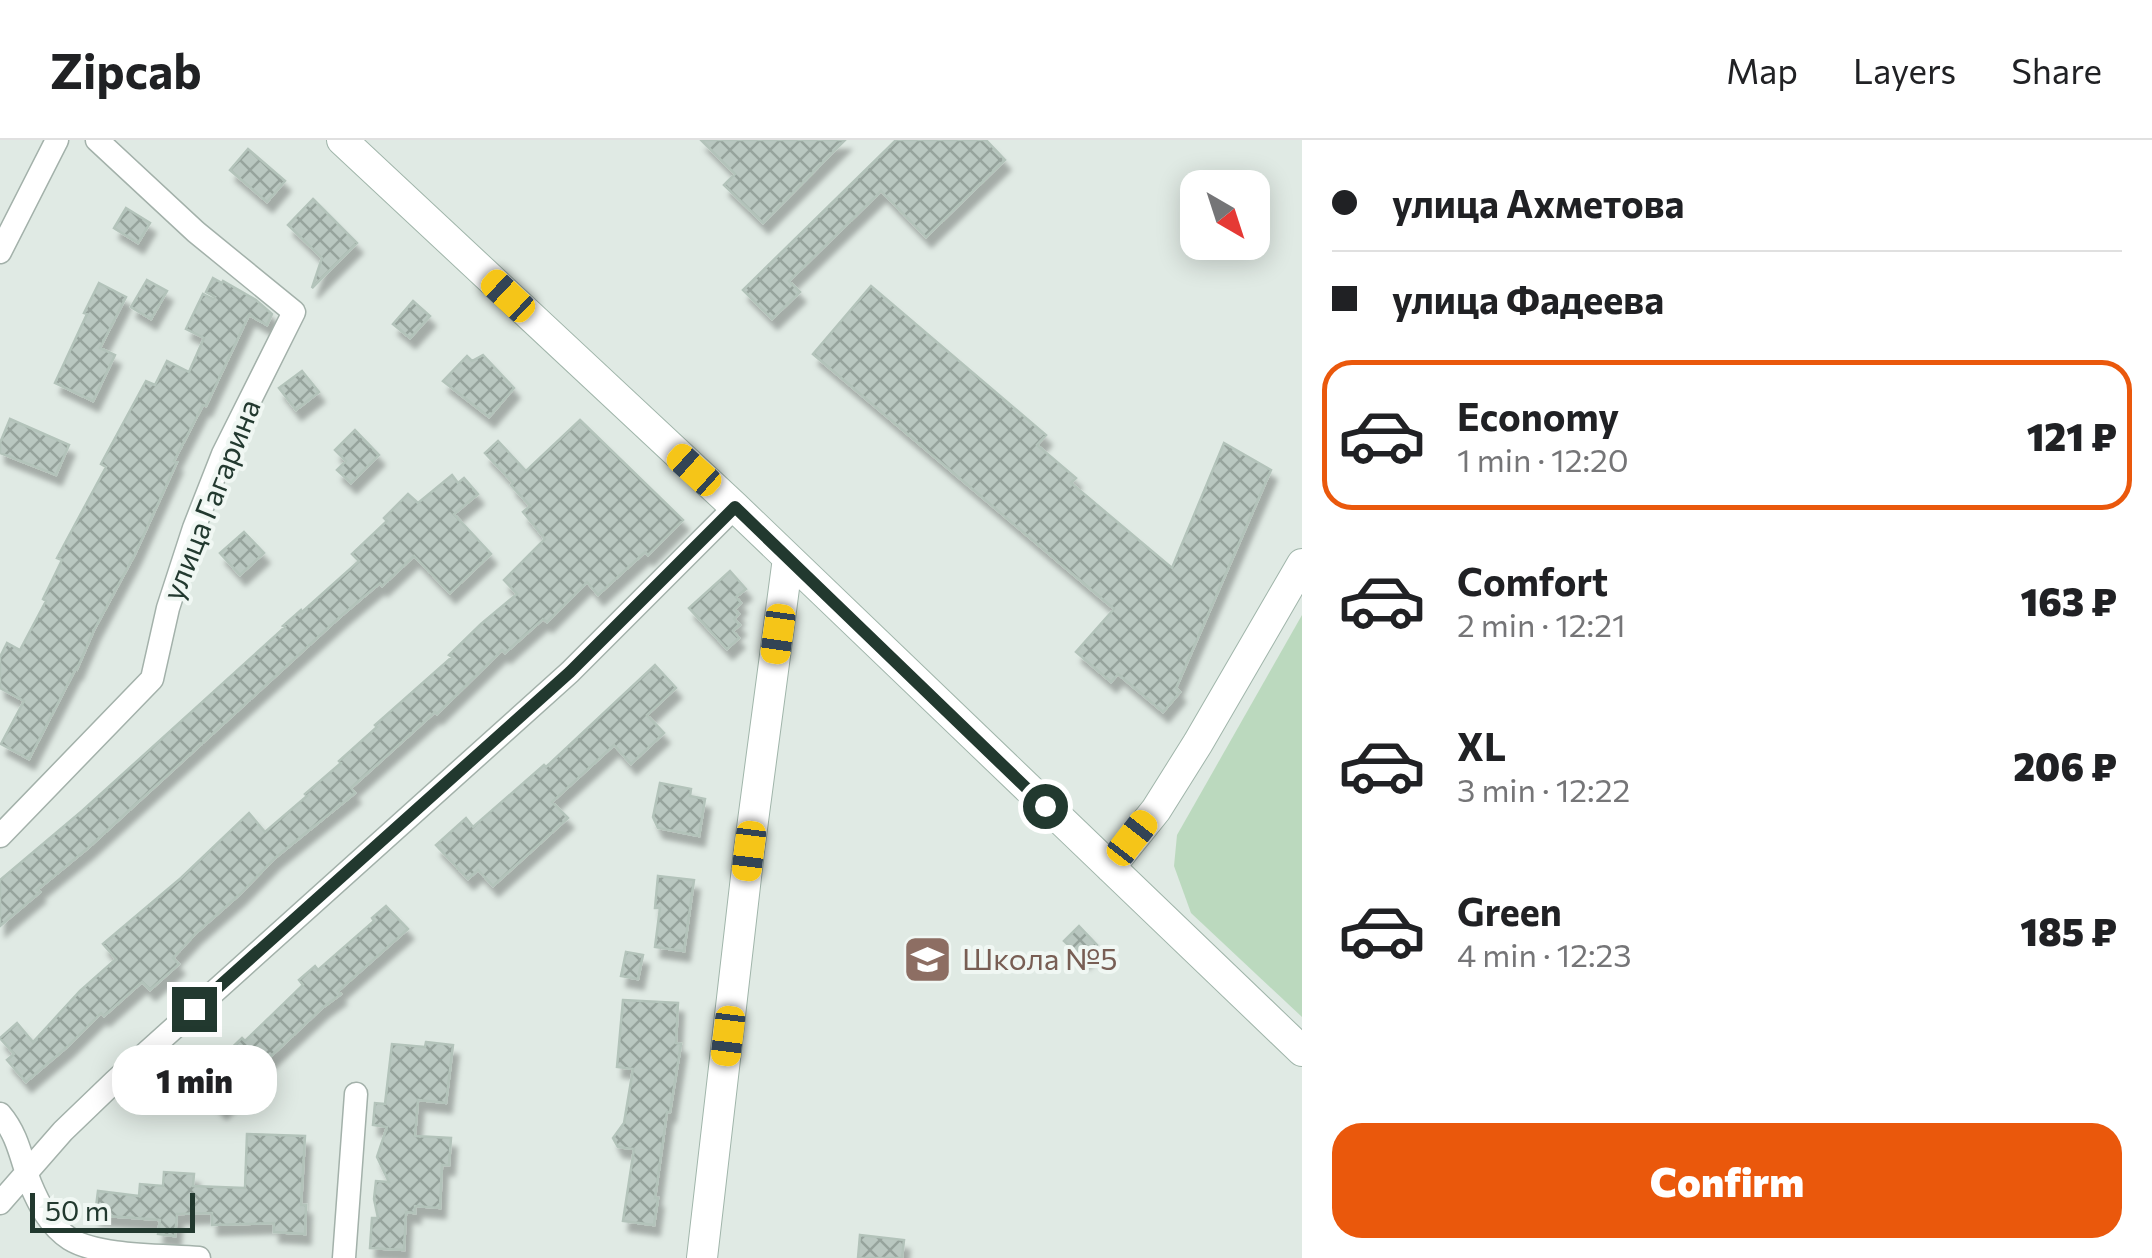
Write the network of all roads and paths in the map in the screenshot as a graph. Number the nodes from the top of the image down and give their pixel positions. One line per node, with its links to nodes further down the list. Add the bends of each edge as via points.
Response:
1 (57, 140): 4 (street)
2 (97, 140): 8 (street, улица Гагарина, via 294,312 223,454 168,608 152,679)
3 (342, 140): 5 (main road)
4 (0, 252)
5 (735, 507): 6 (main road); 13 (street, via 570,672 115,1081)
6 (788, 558): 9 (main road); 17 (main road)
7 (1302, 564): 9 (main road, via 1156,810)
8 (0, 836)
9 (1110, 868): 10 (main road)
10 (1297, 1039)
11 (356, 1094): 16 (street)
12 (0, 1114): 13 (street)
13 (26, 1172): 14 (street); 15 (street, via 50,1222 68,1238 122,1252)
14 (0, 1202)
15 (199, 1258)
16 (344, 1258)
17 (702, 1258)

